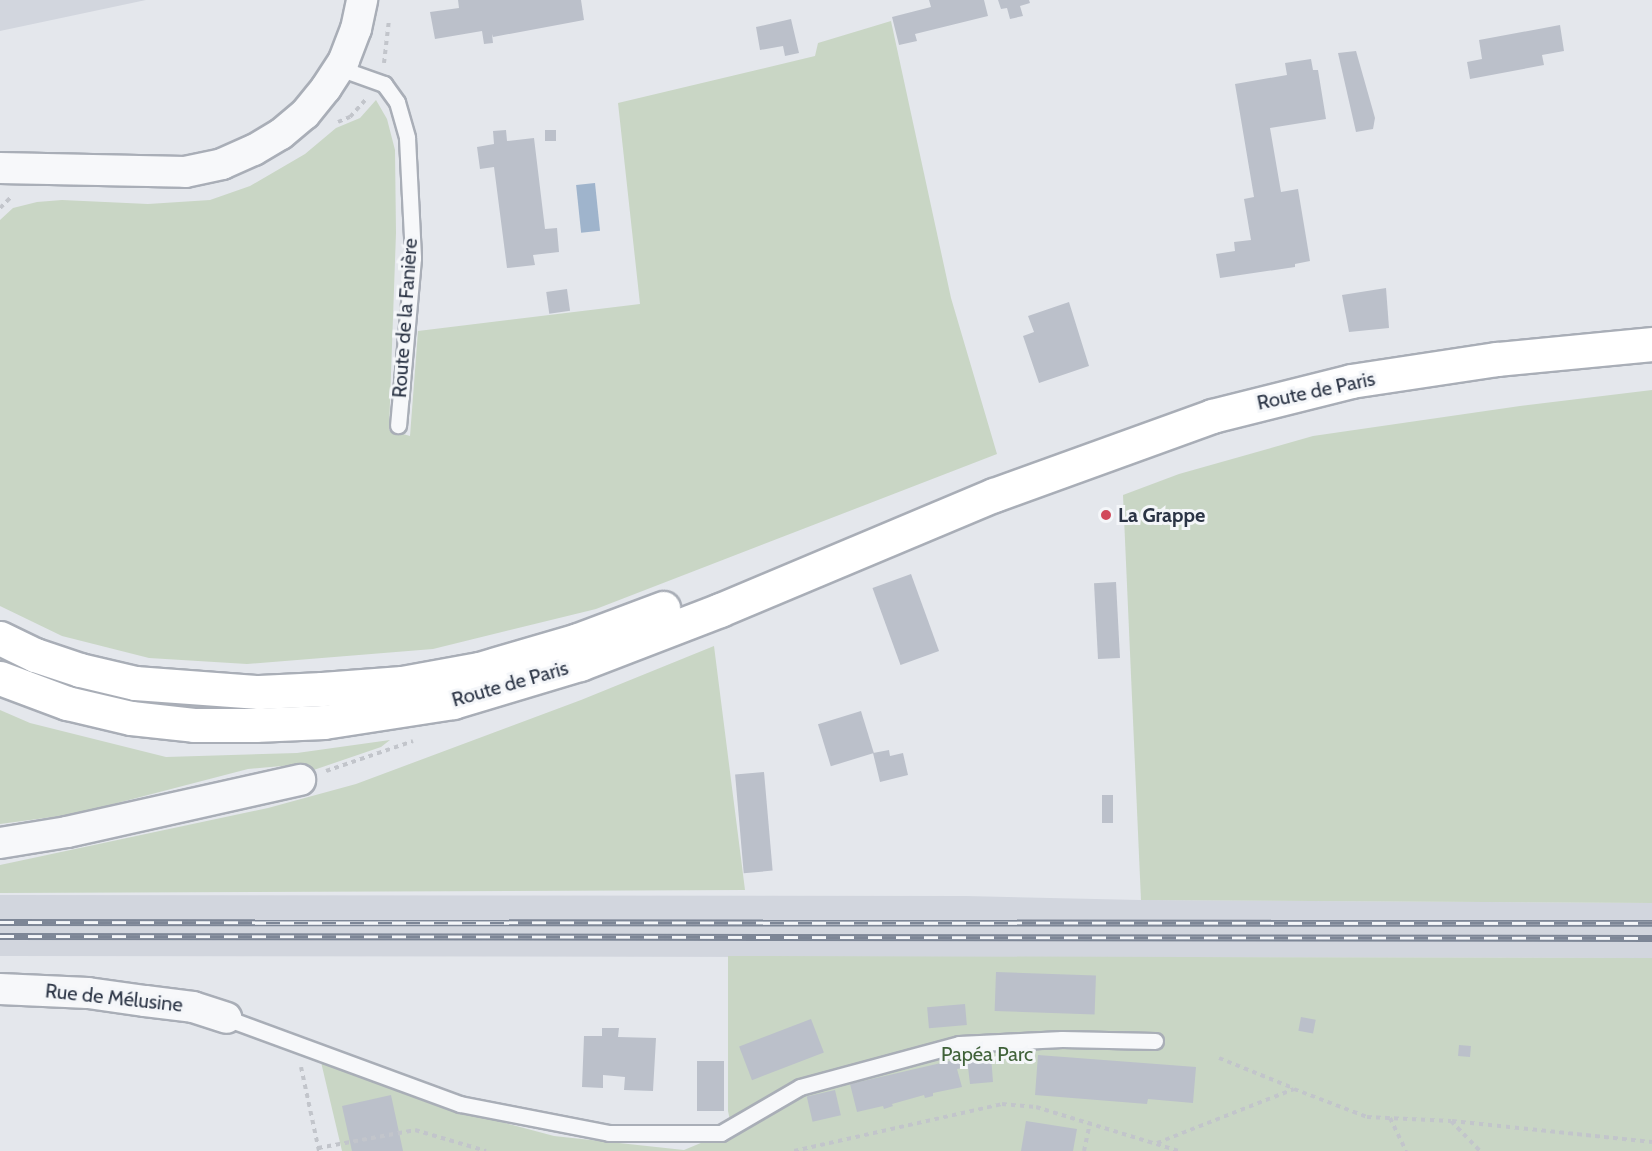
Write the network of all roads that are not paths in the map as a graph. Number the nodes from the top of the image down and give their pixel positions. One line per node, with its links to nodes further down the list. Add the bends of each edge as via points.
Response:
1 (362, 0): 2 (street, via 356,29)
2 (339, 68): 3 (street, via 305,114 281,134 222,164 175,172); 5 (lane, Route de la Fanière, via 384,84 397,102 407,138 413,258)
3 (4, 172)
4 (1652, 344): 6 (main road, Route de Paris, via 1497,359 1287,395 1201,420)
5 (398, 425)
6 (994, 495): 7 (main road, Route de Paris, via 831,545 578,640 479,669 402,683 259,692 135,683 80,670); 8 (main road, Route de Paris, via 591,660 453,702 324,722 194,724 131,718 67,703)
7 (0, 638)
8 (0, 678)
9 (300, 780): 10 (street, via 67,832)
10 (0, 843)
11 (0, 989): 12 (street, Rue de Mélusine, via 145,1000 193,1007)
12 (226, 1018): 13 (lane, via 460,1104 609,1133 720,1133 800,1087 958,1044)
13 (1155, 1041)

